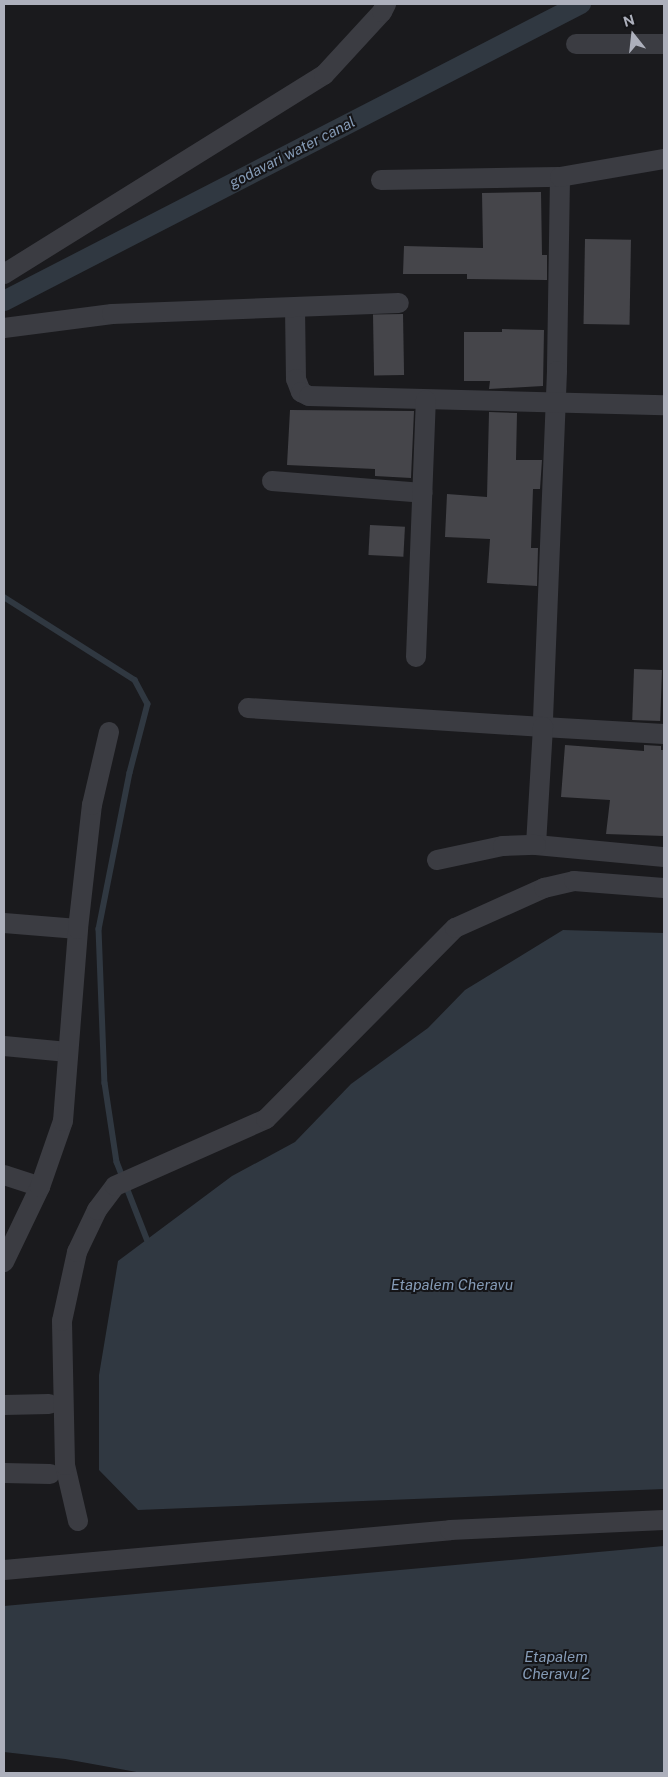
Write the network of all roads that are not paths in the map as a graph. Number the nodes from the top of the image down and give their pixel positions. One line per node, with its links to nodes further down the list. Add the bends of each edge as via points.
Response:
1 (386, 4): 7 (street, via 324,75)
2 (576, 44): 3 (street)
3 (664, 44)
4 (664, 159): 5 (street)
5 (560, 177): 6 (street); 12 (street)
6 (381, 180)
7 (4, 274)
8 (399, 303): 9 (street)
9 (295, 308): 10 (street, via 112,314); 11 (street, via 296,379 300,392 309,396)
10 (4, 328)
11 (426, 400): 12 (street); 15 (street)
12 (555, 404): 13 (street); 18 (street)
13 (664, 405)
14 (272, 481): 15 (street)
15 (422, 493): 16 (street)
16 (416, 657)
17 (248, 708): 18 (street)
18 (543, 727): 20 (street); 21 (street)
19 (108, 732): 26 (street, via 92,805)
20 (664, 734)
21 (536, 845): 22 (street); 23 (street, via 502,846)
22 (664, 857)
23 (437, 860)
24 (664, 888): 37 (street, via 574,881 544,888 455,928 266,1119 115,1186 97,1210 77,1252 62,1321 65,1465)
25 (4, 923): 26 (street)
26 (78, 928): 28 (street)
27 (4, 1046): 28 (street)
28 (68, 1052): 30 (street, via 63,1121)
29 (4, 1175): 30 (street)
30 (40, 1187): 31 (street)
31 (4, 1262)
32 (49, 1404): 33 (street)
33 (4, 1405)
34 (4, 1473): 35 (street)
35 (50, 1474)
36 (664, 1520): 38 (street, via 450,1530)
37 (78, 1521)
38 (4, 1570)

